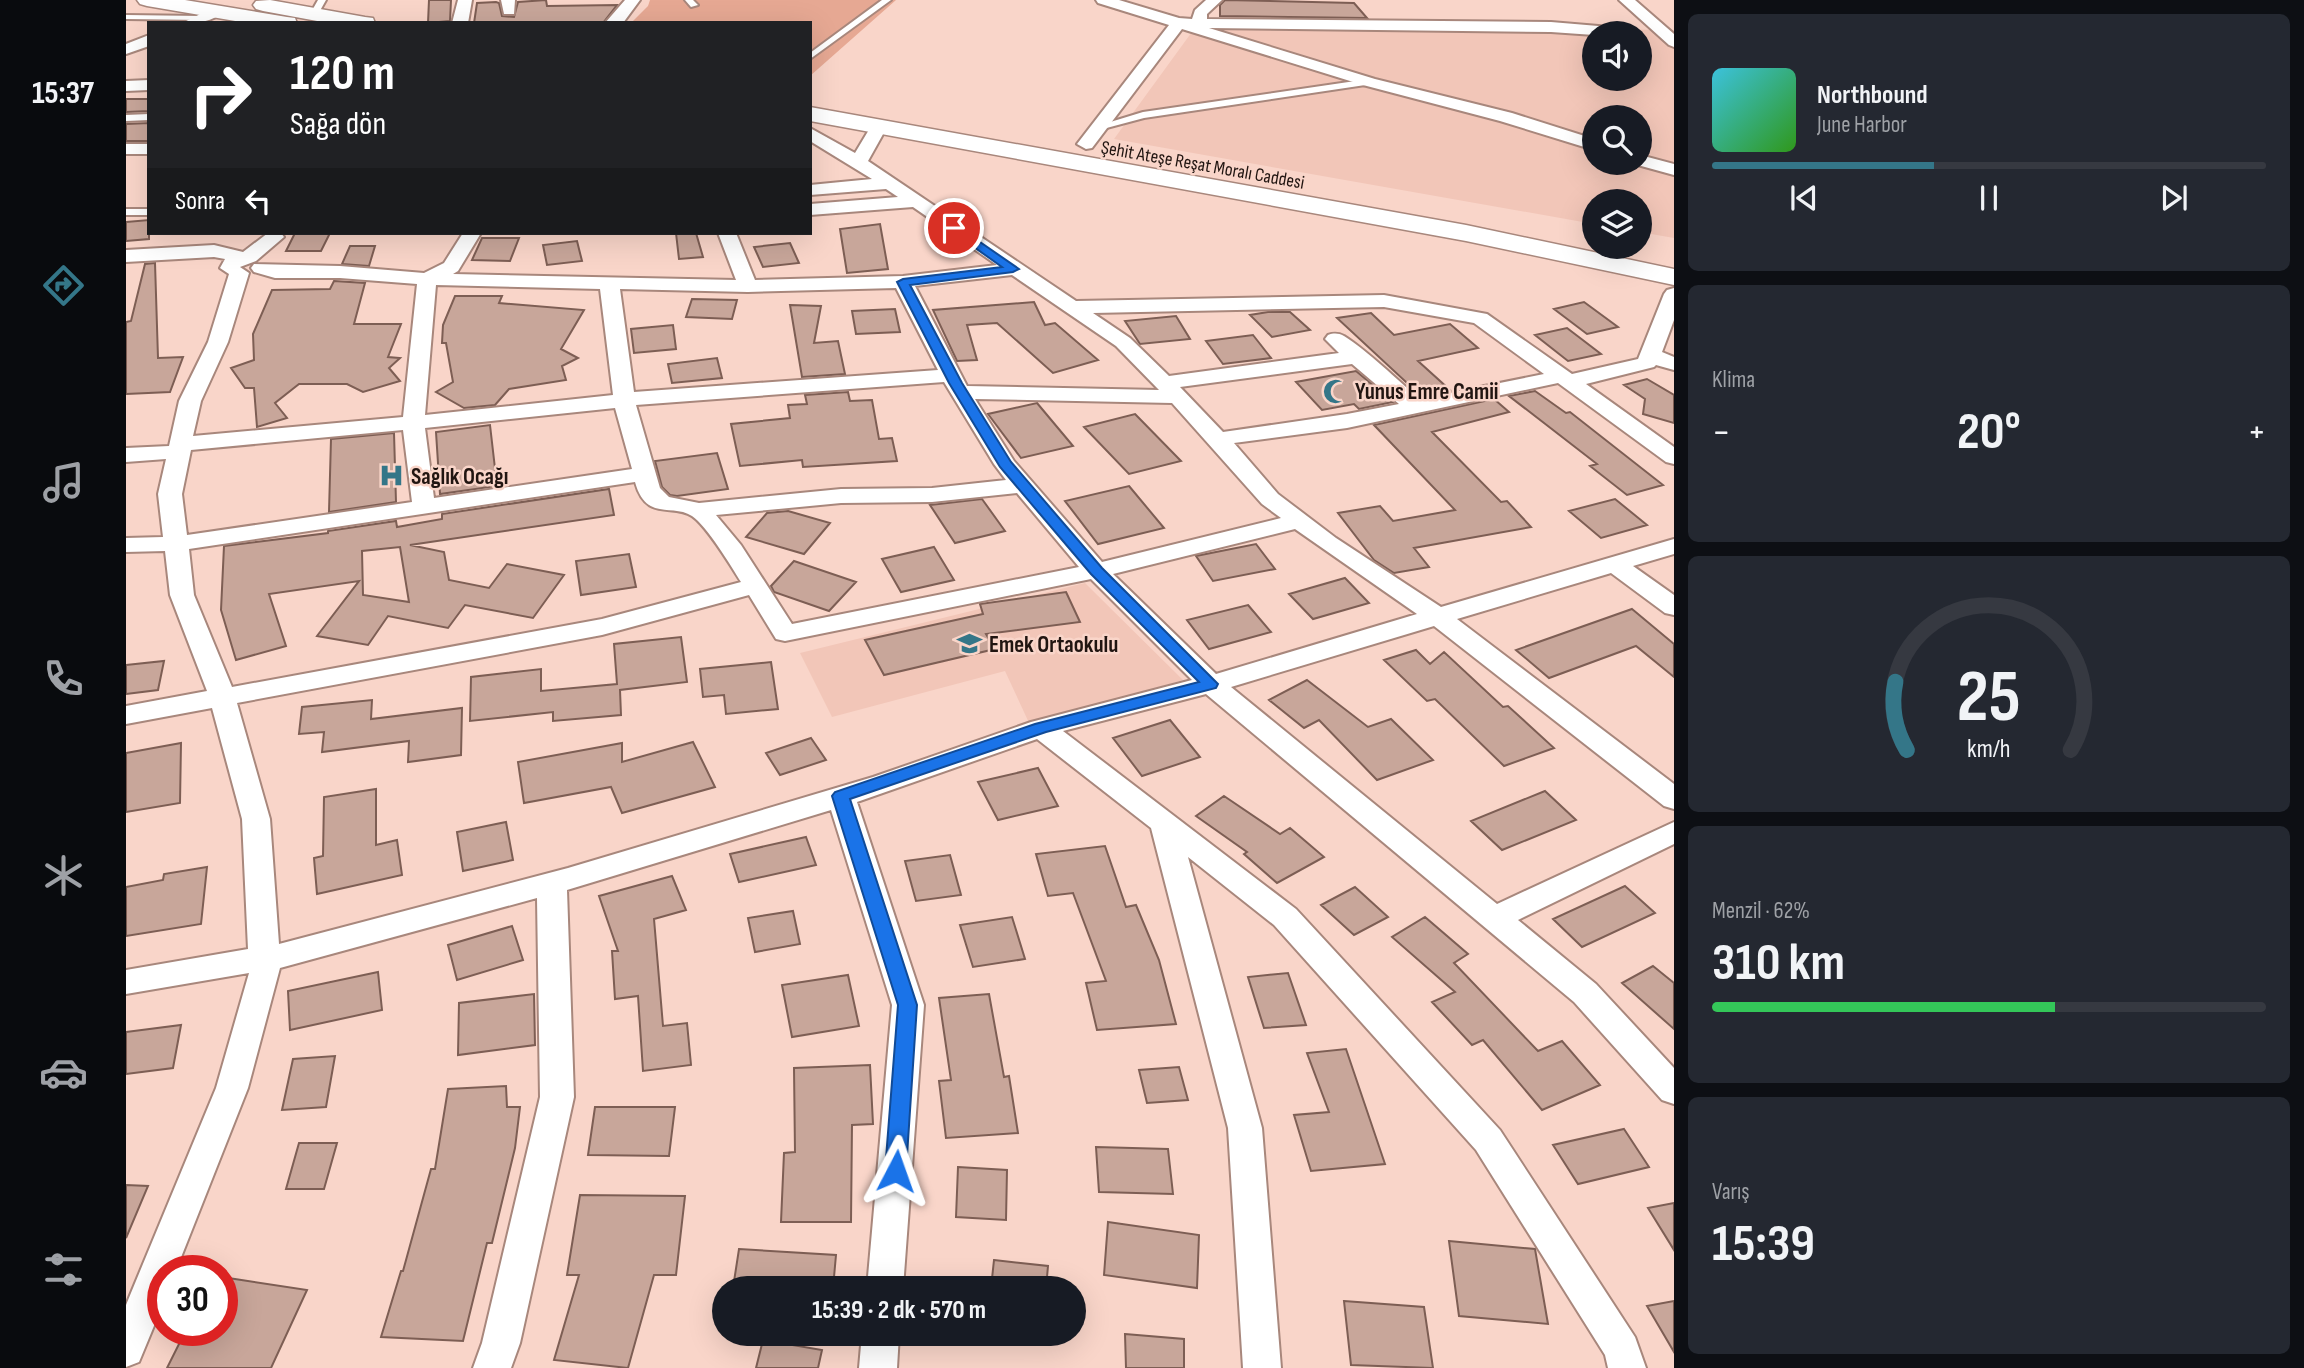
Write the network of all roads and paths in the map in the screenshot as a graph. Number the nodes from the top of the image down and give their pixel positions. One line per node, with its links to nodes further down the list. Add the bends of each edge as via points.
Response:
1 (146, 0): 9 (main road)
2 (465, 0): 13 (street)
3 (633, 0): 14 (street)
4 (887, 0): 22 (lane)
5 (1103, 0): 15 (street)
6 (1215, 0): 16 (street, via 1200,13)
7 (1626, 0): 19 (street)
8 (318, 7): 9 (main road); 12 (main road)
9 (211, 13): 10 (lane); 11 (main road)
10 (126, 17)
11 (272, 21)
12 (359, 21)
13 (460, 21)
14 (615, 21)
15 (1179, 23): 16 (street); 23 (street); 32 (street)
16 (1199, 23): 17 (street)
17 (1582, 30)
18 (1652, 36): 19 (street)
19 (1672, 38)
20 (147, 41): 21 (street)
21 (126, 49)
22 (812, 56)
23 (1369, 82): 32 (lane, via 1143,115); 33 (street)
24 (147, 85): 25 (street)
25 (126, 86)
26 (812, 98): 32 (main road, Şehit Ateşe Reşat Moralı Caddesi)
27 (812, 114): 30 (main road)
28 (147, 117): 29 (lane)
29 (126, 118)
30 (879, 127): 36 (street); 54 (main road, via 1466,233)
31 (812, 134): 36 (street)
32 (1093, 135): 45 (main road, Şehit Ateşe Reşat Moralı Caddesi)
33 (1582, 141)
34 (126, 149): 35 (street)
35 (147, 149)
36 (858, 163): 39 (street)
37 (1652, 164): 38 (street)
38 (1674, 170)
39 (890, 183): 40 (street); 41 (street)
40 (812, 190)
41 (915, 201): 42 (street); 52 (street)
42 (812, 210)
43 (126, 212): 44 (lane)
44 (147, 212)
45 (1554, 228)
46 (277, 235): 51 (street)
47 (471, 235): 55 (street, via 452,267)
48 (728, 235): 58 (street)
49 (159, 254): 50 (street); 51 (street)
50 (126, 256)
51 (251, 265): 53 (street, via 275,272); 61 (street)
52 (1013, 269): 57 (street); 60 (street)
53 (335, 272): 55 (street)
54 (1674, 276)
55 (427, 279): 56 (street); 71 (street)
56 (609, 282): 58 (street); 69 (street)
57 (903, 282): 58 (street); 67 (street)
58 (748, 286)
59 (1674, 294): 63 (street)
60 (1071, 307): 66 (street, via 1384,301 1480,318); 68 (street, via 1124,342)
61 (225, 324): 73 (street, via 190,401)
62 (1335, 339): 64 (street)
63 (1650, 355): 65 (street); 66 (street, via 1647,363)
64 (1358, 357): 68 (street); 70 (street)
65 (1674, 364)
66 (1567, 379): 70 (street); 75 (street)
67 (956, 383): 68 (street); 69 (street); 77 (street, via 1005,464)
68 (1170, 390): 72 (street)
69 (624, 400): 71 (street); 76 (street)
70 (1415, 406): 72 (street, via 1348,421)
71 (413, 422): 73 (street); 78 (street)
72 (1217, 439): 80 (street, via 1270,499)
73 (180, 448): 74 (street); 81 (street, via 170,494)
74 (126, 454)
75 (1674, 457)
76 (646, 474): 78 (street); 79 (street, via 649,490 661,503)
77 (1023, 485): 79 (street); 85 (street)
78 (424, 508): 81 (street)
79 (699, 510): 86 (street, via 733,550)
80 (1298, 521): 85 (street); 88 (street)
81 (175, 544): 82 (street); 90 (street, via 182,595)
82 (126, 545)
83 (1674, 546): 84 (street)
84 (1613, 562): 87 (street); 88 (street)
85 (1096, 571): 86 (street, via 785,633); 89 (street)
86 (755, 586): 90 (street, via 602,626)
87 (1674, 607)
88 (1437, 616): 89 (street); 94 (street)
89 (1210, 684): 92 (street); 98 (street)
90 (221, 696): 91 (street); 99 (street, via 256,819)
91 (126, 715)
92 (1041, 728): 93 (street); 95 (street)
93 (841, 796): 97 (street); 102 (street, via 908,1005)
94 (1674, 799)
95 (1164, 824): 107 (street, via 1245,1128); 108 (street, via 1285,917 1488,1140 1622,1349)
96 (1674, 832): 98 (street)
97 (552, 884): 99 (street); 105 (street, via 556,1097 502,1343)
98 (1495, 918): 101 (street, via 1585,993)
99 (265, 959): 100 (street); 104 (street, via 232,1088)
100 (126, 982)
101 (1674, 1090)
102 (886, 1276)
103 (880, 1346): 106 (street)
104 (126, 1350)
105 (492, 1368)
106 (878, 1368)
107 (1262, 1368)
108 (1627, 1368)

